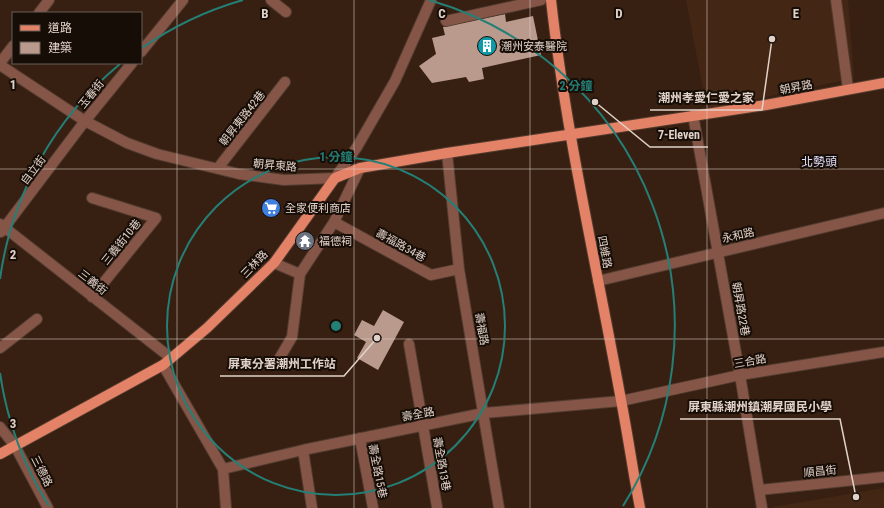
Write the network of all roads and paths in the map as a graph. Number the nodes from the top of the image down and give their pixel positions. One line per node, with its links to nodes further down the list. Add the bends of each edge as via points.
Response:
1 (49, 0): 8 (street)
2 (183, 0): 12 (street)
3 (271, 0): 9 (street)
4 (431, 0): 24 (street, 三林路, via 395,81 357,147)
5 (541, 0): 10 (street)
6 (551, 0): 20 (main road, 四維路, via 557,57)
7 (836, 0): 17 (street)
8 (40, 12)
9 (286, 12)
10 (446, 21)
11 (12, 47): 13 (street)
12 (142, 51)
13 (0, 64): 19 (street, 朝昇東路)
14 (131, 64): 19 (street, 玉春街)
15 (285, 82): 22 (street, 朝昇東路42巷)
16 (884, 83): 17 (main road, 朝昇路)
17 (848, 89): 18 (main road, 朝昇路, via 766,105)
18 (693, 115): 20 (main road, 朝昇路); 29 (street, 朝昇路22巷)
19 (85, 121): 22 (street, 朝昇東路, via 127,143 157,154); 28 (street, 自立街)
20 (570, 135): 21 (main road, 朝昇東路); 33 (main road, 四維路)
21 (447, 153): 23 (main road, 朝昇東路); 31 (street, 壽福路)
22 (218, 168): 24 (street, 朝昇東路, via 239,174 284,180)
23 (360, 168): 24 (main road, 朝昇東路); 27 (street)
24 (335, 178): 30 (main road, 三林路)
25 (92, 198): 34 (street, 三義街10巷, via 156,218)
26 (884, 213): 29 (street, 永和路)
27 (334, 222): 31 (street, 壽福路34巷, via 431,275); 32 (street)
28 (1, 228): 34 (street, 三義街)
29 (718, 252): 33 (street, 永和路); 41 (street, 朝昇路22巷)
30 (274, 262): 32 (street); 40 (main road, 三林路, via 207,328)
31 (459, 269): 43 (street, 壽福路)
32 (300, 274): 39 (street, via 292,338)
33 (598, 280): 42 (main road, 四維路)
34 (92, 297): 40 (street, 三義街)
35 (37, 319): 37 (street)
36 (409, 344): 44 (street, 壽全路13巷)
37 (0, 348)
38 (884, 352): 41 (street, 三合路)
39 (279, 359)
40 (167, 361): 47 (main road, 三林路); 50 (street)
41 (740, 375): 42 (street, 三合路); 52 (street, 朝昇路22巷)
42 (621, 401): 43 (street, 壽全路); 59 (main road, 四維路)
43 (484, 413): 44 (street, 壽全路); 58 (street, 壽福路)
44 (423, 426): 46 (street, 壽全路); 53 (street, 壽全路13巷)
45 (0, 427): 47 (street, 三德路)
46 (360, 438): 48 (street, 壽全路); 57 (street, 壽全路15巷)
47 (15, 446): 49 (main road, 三林路); 54 (street, 三德路)
48 (303, 450): 50 (street, 壽全路); 56 (street)
49 (0, 454)
50 (223, 469): 55 (street)
51 (884, 477): 52 (street, 順昌街)
52 (759, 490): 60 (street, 朝昇路22巷)
53 (437, 507)
54 (48, 508)
55 (226, 508)
56 (312, 508)
57 (373, 508)
58 (499, 508)
59 (640, 508)
60 (762, 508)

